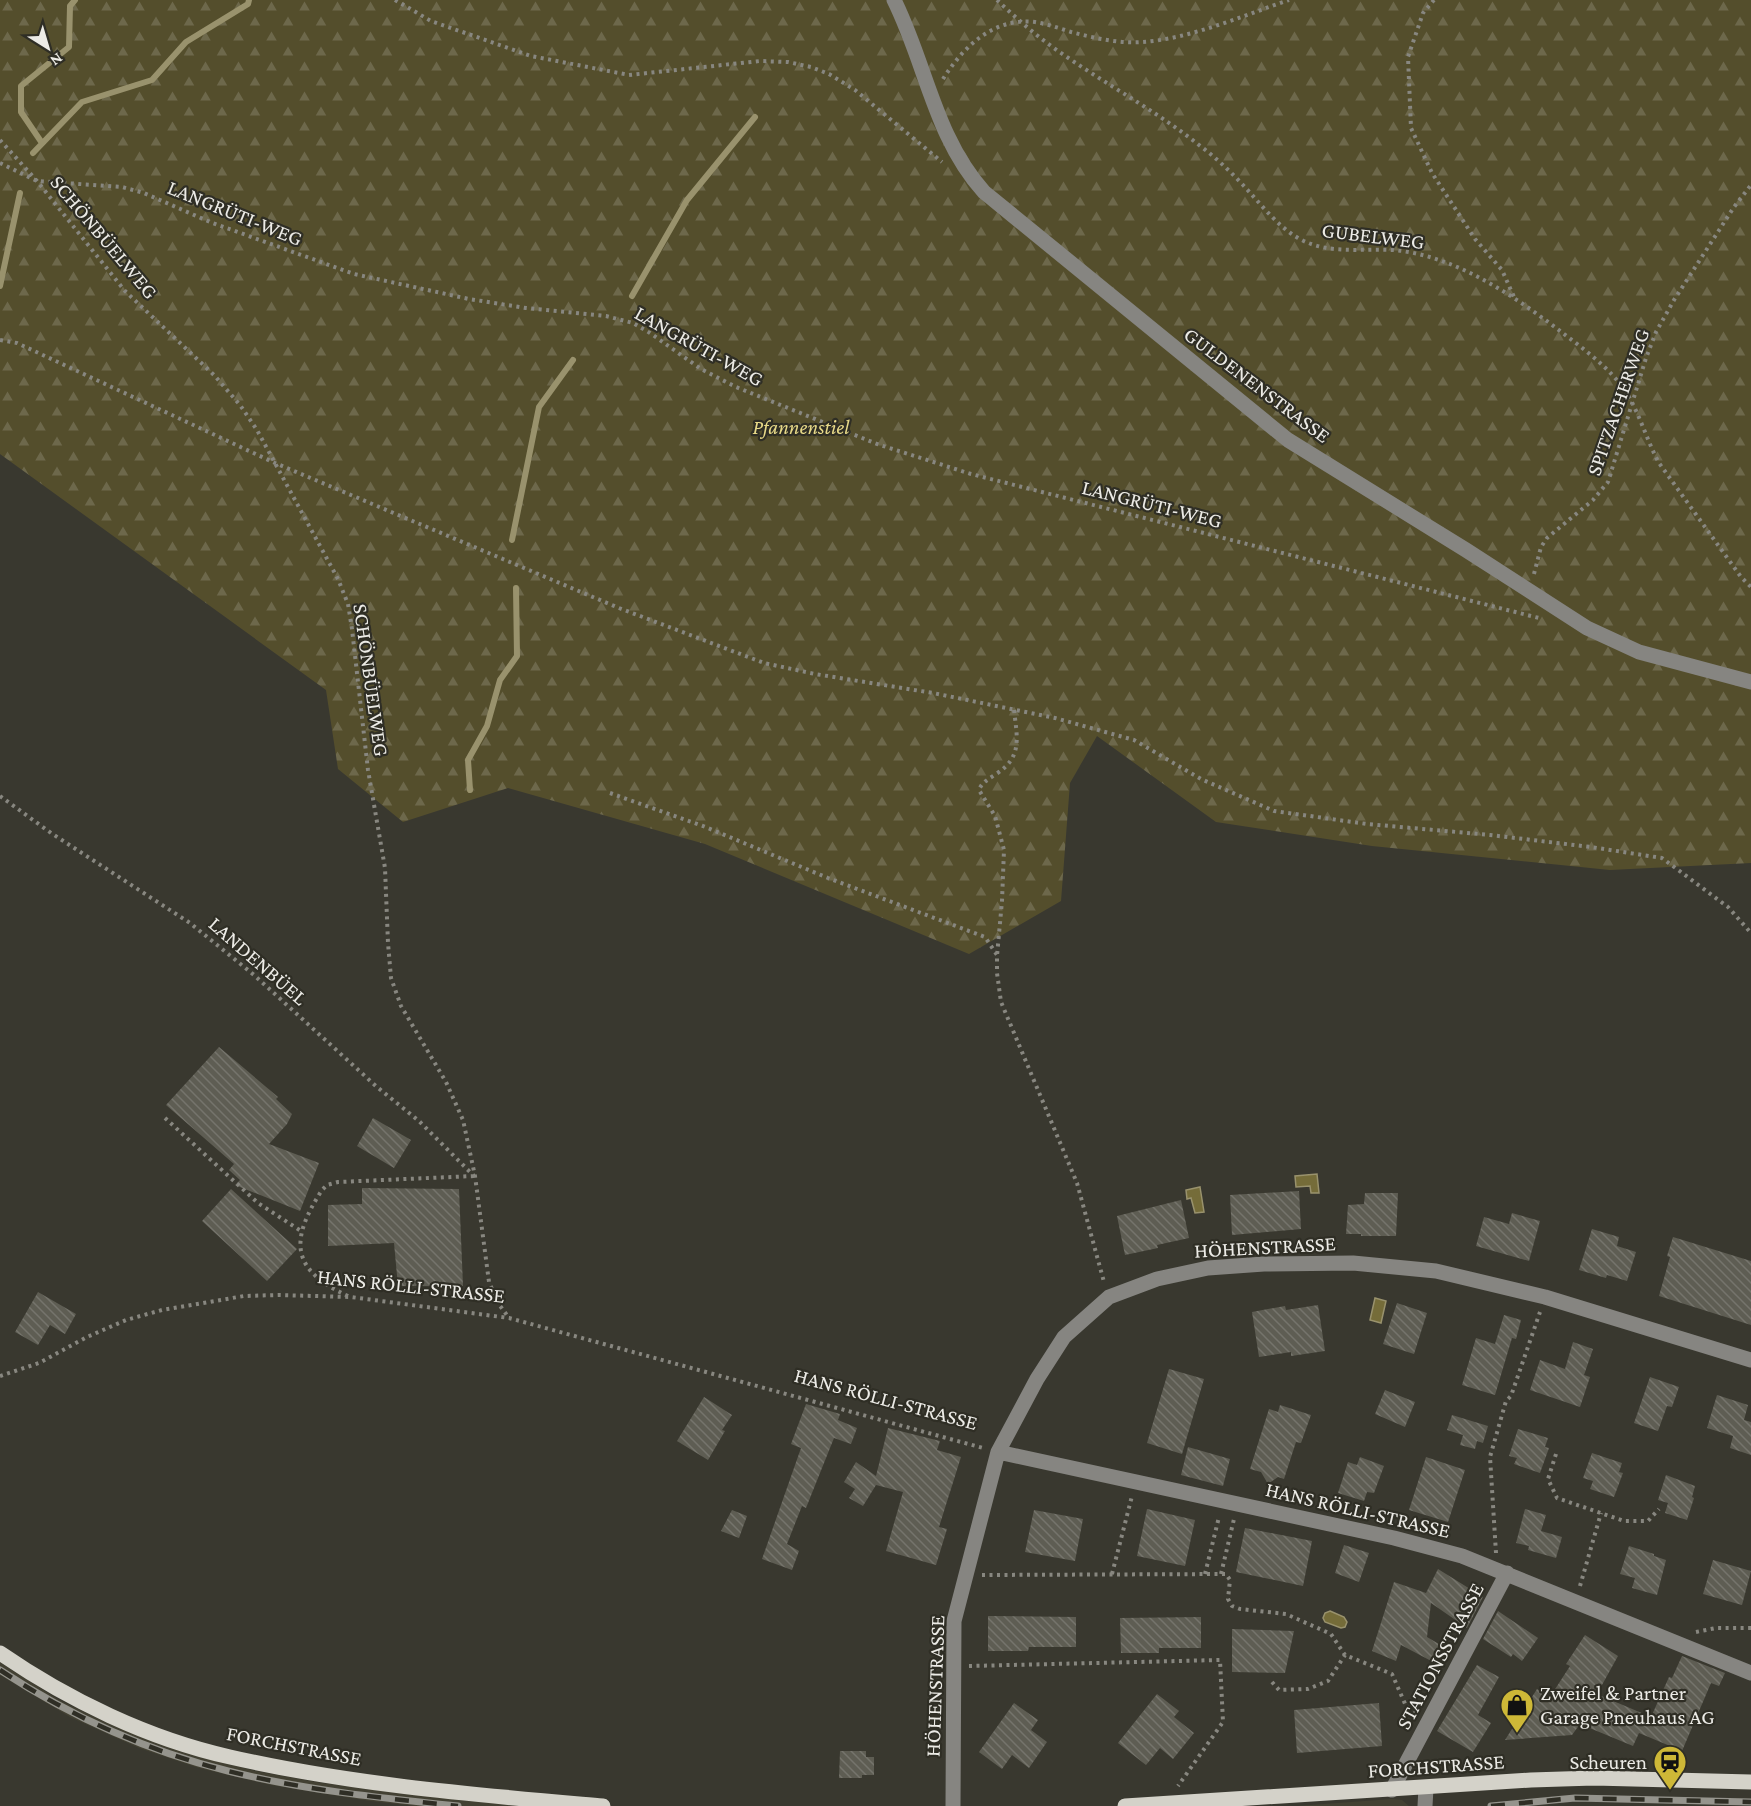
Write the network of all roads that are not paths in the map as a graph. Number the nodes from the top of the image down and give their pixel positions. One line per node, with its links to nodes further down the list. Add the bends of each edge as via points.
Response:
1 (894, 0): 2 (street, GULDENENSTRASSE, via 946,135 969,176 1018,222 1288,440 1587,628 1639,652)
2 (1751, 682)
3 (1751, 1360): 4 (street, HÖHENSTRASSE, via 1545,1297 1436,1271 1353,1263 1208,1268 1157,1279 1109,1297 1064,1338)
4 (998, 1452): 5 (street, HANS RÖLLI-STRASSE, via 1394,1538); 12 (street, HÖHENSTRASSE, via 954,1621)
5 (1502, 1571): 7 (street, HANS RÖLLI-STRASSE); 10 (street, STATIONSSTRASSE)
6 (0, 1653): 11 (main road, FORCHSTRASSE, via 47,1683 123,1721 229,1757 332,1777)
7 (1751, 1673)
8 (1751, 1782): 9 (main road, FORCHSTRASSE, via 1594,1778)
9 (1426, 1788): 10 (main road, FORCHSTRASSE); 14 (street)
10 (1392, 1790): 13 (main road, FORCHSTRASSE)
11 (603, 1806)
12 (953, 1806)
13 (1125, 1806)
14 (1425, 1806)

